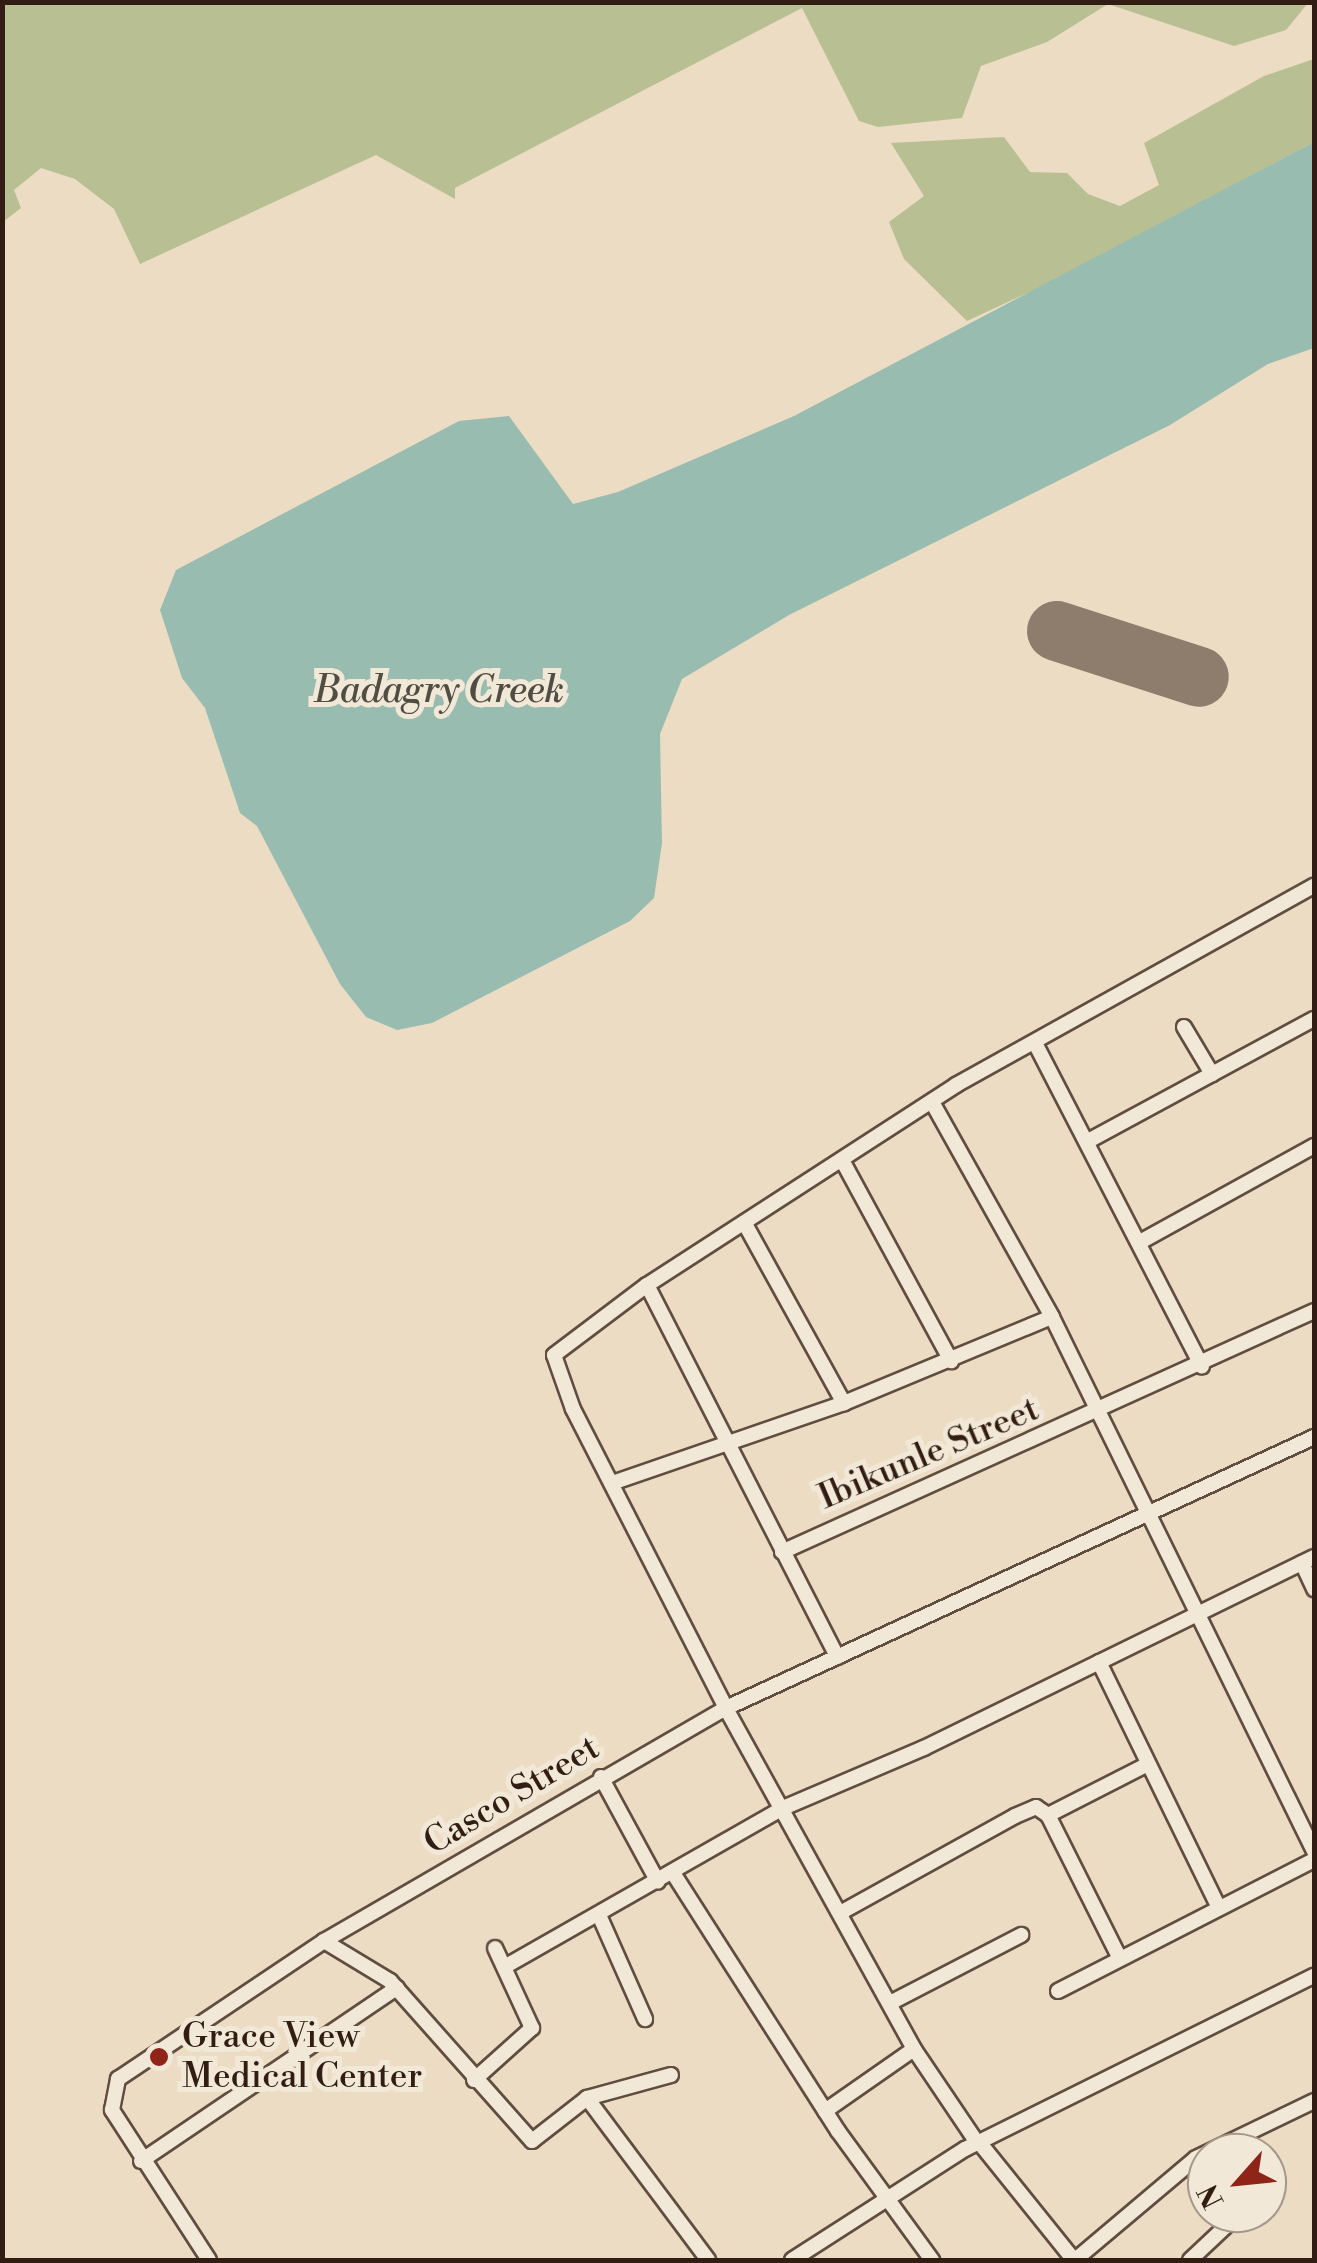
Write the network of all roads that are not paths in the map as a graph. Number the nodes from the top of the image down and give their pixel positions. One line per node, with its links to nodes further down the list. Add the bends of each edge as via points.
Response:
1 (1314, 886): 4 (street)
2 (1314, 1019): 5 (street)
3 (1184, 1027): 5 (street)
4 (1035, 1043): 6 (street); 7 (street)
5 (1212, 1074): 7 (street)
6 (932, 1102): 9 (street); 14 (street)
7 (1090, 1140): 11 (street)
8 (1314, 1146): 11 (street)
9 (842, 1160): 10 (street); 15 (street)
10 (745, 1224): 12 (street); 17 (street)
11 (1140, 1242): 16 (street)
12 (647, 1285): 20 (street); 21 (street, via 554,1356 573,1408)
13 (1314, 1311): 16 (street, Ibikunle Street)
14 (1052, 1317): 15 (street); 18 (street)
15 (952, 1362): 17 (street)
16 (1202, 1366): 18 (street, Ibikunle Street)
17 (844, 1403): 20 (street)
18 (1100, 1414): 22 (street); 23 (street, Ibikunle Street, via 895,1497)
19 (1314, 1437): 22 (street, Casco Street)
20 (728, 1442): 21 (street); 23 (street)
21 (615, 1482): 29 (street)
22 (1150, 1518): 26 (street); 27 (street, Casco Street)
23 (782, 1552): 27 (street)
24 (1308, 1560): 25 (street); 26 (street)
25 (1314, 1589)
26 (1200, 1615): 28 (street); 34 (street)
27 (837, 1656): 29 (street, Casco Street)
28 (1099, 1662): 30 (street); 32 (street)
29 (726, 1708): 31 (street, Casco Street); 32 (street)
30 (1146, 1765): 33 (street); 38 (street)
31 (601, 1777): 37 (street); 42 (street, Casco Street)
32 (782, 1808): 36 (street); 39 (street)
33 (1048, 1815): 39 (street, via 1036,1807 1015,1816); 44 (street)
34 (1314, 1851)
35 (1314, 1860): 38 (street)
36 (673, 1873): 37 (street); 56 (street)
37 (658, 1882): 40 (street)
38 (1217, 1904): 44 (street)
39 (840, 1913): 49 (street)
40 (599, 1915): 45 (street); 50 (street)
41 (1020, 1935): 49 (street)
42 (324, 1941): 47 (street); 58 (street, Casco Street, via 118,2079 112,2110)
43 (495, 1948): 45 (street)
44 (1119, 1957): 48 (street)
45 (506, 1966): 53 (street, via 532,2028)
46 (1314, 1976): 57 (street)
47 (398, 1988): 53 (street); 58 (street)
48 (1058, 1991)
49 (890, 2003): 51 (street)
50 (645, 2020)
51 (914, 2048): 56 (street); 57 (street)
52 (671, 2075): 54 (street)
53 (474, 2080): 54 (street, via 532,2141)
54 (587, 2098): 63 (street)
55 (1314, 2102): 61 (street, via 1196,2158)
56 (825, 2111): 59 (street)
57 (981, 2145): 59 (street); 61 (street)
58 (142, 2161): 62 (street, Casco Street)
59 (887, 2200): 64 (street); 65 (street)
60 (1219, 2233): 66 (street)
61 (1080, 2259)
62 (208, 2260)
63 (708, 2260)
64 (792, 2260)
65 (932, 2260)
66 (1190, 2260)

